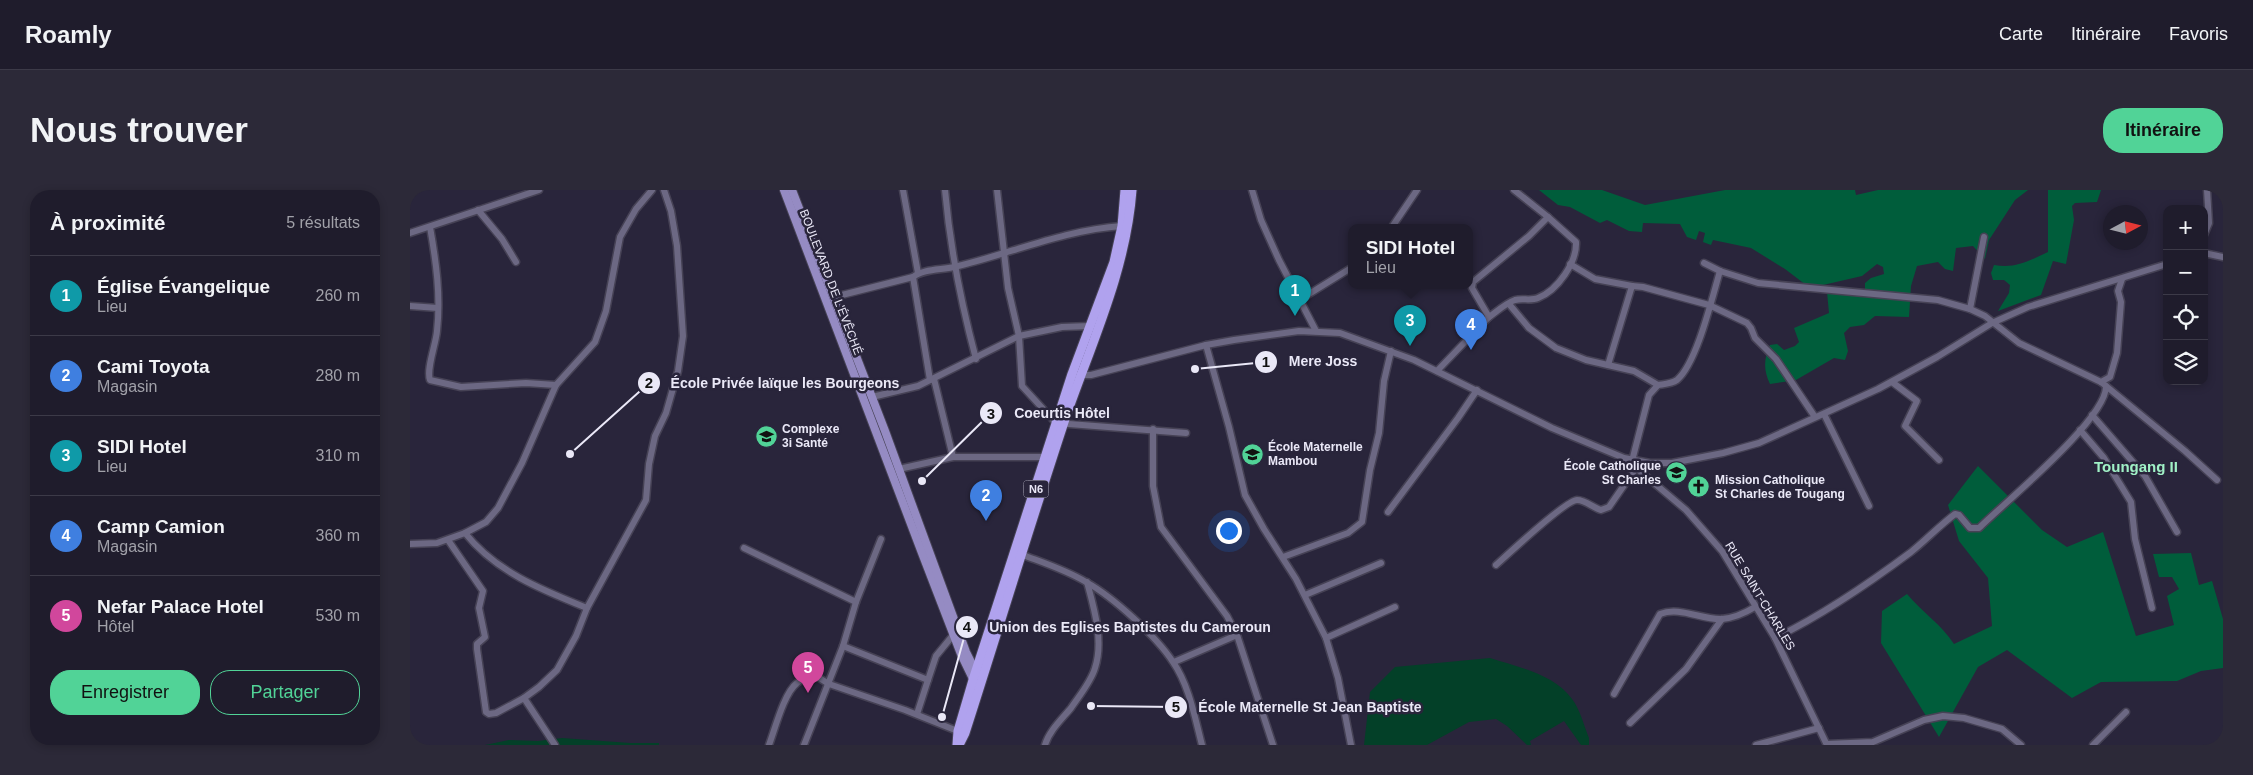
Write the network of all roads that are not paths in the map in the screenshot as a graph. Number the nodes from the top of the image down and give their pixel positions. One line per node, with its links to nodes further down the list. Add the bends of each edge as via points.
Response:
1 (522, 190): 16 (street)
2 (539, 190): 16 (street)
3 (652, 190): 63 (street, via 636,209 620,237 606,311 595,342)
4 (664, 190): 101 (street, via 671,211 679,262 683,336 678,371 666,413 655,436 646,500)
5 (784, 190): 73 (main road, BOULEVARD DE L'ÉVÊCHÉ)
6 (792, 190): 42 (main road, BOULEVARD DE L'ÉVÊCHÉ)
7 (903, 190): 37 (street)
8 (945, 190): 34 (street)
9 (997, 190): 27 (street)
10 (1125, 190): 24 (highway)
11 (1132, 190): 24 (highway)
12 (1252, 190): 43 (street, via 1261,220)
13 (1417, 190): 21 (street)
14 (1514, 190): 20 (street)
15 (2207, 190): 17 (street)
16 (528, 194): 19 (street)
17 (2208, 205)
18 (2208, 206): 22 (street)
19 (478, 210): 23 (street); 30 (street)
20 (1548, 217): 32 (street, via 1576,242 1576,252); 39 (street)
21 (1394, 224)
22 (2208, 225)
23 (430, 227): 25 (street); 47 (street, via 436,260)
24 (1125, 228): 27 (street, via 1078,231); 51 (highway, N6)
25 (410, 233)
26 (1984, 237): 48 (street)
27 (1004, 252): 34 (street); 53 (street)
28 (2208, 254): 29 (street)
29 (2223, 257)
30 (516, 262)
31 (1704, 263): 36 (street)
32 (1570, 264): 40 (street, via 1595,279); 44 (street, via 1559,282 1546,294)
33 (2163, 265): 38 (street)
34 (955, 267): 37 (street); 56 (street)
35 (1348, 270): 43 (street)
36 (1720, 271): 45 (street); 48 (street, via 1758,283 1938,300)
37 (916, 275): 42 (street); 60 (street)
38 (2122, 279): 50 (street, via 2028,307); 62 (street, via 2118,291 2121,302 2117,353 2110,376)
39 (1473, 282)
40 (1632, 286): 45 (street); 57 (street)
41 (1473, 289): 49 (street)
42 (834, 297): 66 (main road, BOULEVARD DE L'ÉVÊCHÉ)
43 (1301, 299): 52 (street)
44 (1509, 304): 49 (street); 57 (street, via 1529,328 1556,348)
45 (1709, 305): 64 (street, via 1693,355 1678,379); 69 (street, via 1747,323 1754,338 1776,359)
46 (410, 306): 47 (street)
47 (438, 308): 63 (street, via 436,340 428,374 433,382 461,387 526,383)
48 (1970, 309): 50 (street)
49 (1488, 317): 58 (street)
50 (1992, 323): 61 (street); 62 (street, via 2019,343)
51 (1093, 328): 53 (street, via 1062,327); 59 (highway, N6)
52 (1316, 331): 54 (street); 55 (street, via 1340,333)
53 (1018, 336): 56 (street); 70 (street, via 1022,386)
54 (1206, 345): 59 (street); 93 (street, via 1232,435 1245,495)
55 (1391, 351): 58 (street); 93 (street, via 1362,522 1348,533)
56 (976, 358): 60 (street)
57 (1608, 365): 64 (street, via 1634,371)
58 (1437, 371): 65 (street)
59 (1076, 375): 70 (highway, N6)
60 (932, 379): 66 (street, via 918,386); 75 (street)
61 (1892, 382): 67 (street); 78 (street, via 1918,401 1905,426)
62 (2103, 384): 68 (street, via 2106,393); 82 (street)
63 (556, 385): 86 (street, via 522,463 498,508 486,522)
64 (1658, 385): 79 (street, via 1649,396)
65 (1477, 390): 77 (street, via 1552,428); 84 (street)
66 (872, 397): 73 (main road, BOULEVARD DE L'ÉVÊCHÉ)
67 (1824, 414): 69 (street); 83 (street)
68 (2092, 415): 72 (street); 85 (street, via 2145,476)
69 (1815, 417): 79 (street, via 1759,443 1723,453 1672,463)
70 (1060, 424): 71 (street); 76 (highway, N6); 92 (highway, N6)
71 (1153, 429): 74 (street); 105 (street, via 1153,486 1161,527 1227,616)
72 (2080, 430): 102 (street, via 2104,458 2131,502 2135,539); 107 (street, via 2048,465 1979,528 1970,528 1955,514 1870,581 1808,622)
73 (881, 432): 81 (main road, BOULEVARD DE L'ÉVÊCHÉ); 91 (main road, BOULEVARD DE L'ÉVÊCHÉ)
74 (1186, 433)
75 (953, 457): 76 (street); 81 (street)
76 (1045, 457): 92 (highway, N6)
77 (1624, 458): 79 (street); 80 (street, RUE SAINT-CHARLES)
78 (1939, 460)
79 (1632, 461)
80 (1636, 468): 95 (street, via 1610,507 1602,510 1584,502 1571,502); 100 (street, RUE SAINT-CHARLES, via 1686,510 1722,551)
81 (899, 469): 91 (main road, BOULEVARD DE L'ÉVÊCHÉ)
82 (2217, 480)
83 (1869, 506)
84 (1388, 512)
85 (2177, 532)
86 (465, 533): 88 (street); 101 (street, via 482,553 519,578)
87 (881, 539): 98 (street)
88 (448, 540): 89 (street); 114 (street, via 483,591 479,608 485,637 477,644 477,650 486,712 496,713)
89 (410, 544)
90 (744, 548): 98 (street)
91 (925, 552): 104 (main road, BOULEVARD DE L'ÉVÊCHÉ); 111 (main road, BOULEVARD DE L'ÉVÊCHÉ)
92 (1019, 555): 96 (street); 111 (highway, N6)
93 (1283, 557): 97 (street)
94 (1381, 564): 97 (street)
95 (1496, 566)
96 (1087, 582): 109 (street, via 1133,619); 125 (street, via 1095,616 1098,651 1095,669)
97 (1305, 595): 106 (street)
98 (856, 602): 108 (street)
99 (1395, 607): 106 (street)
100 (1755, 607): 103 (street); 107 (street, RUE SAINT-CHARLES)
101 (587, 608): 114 (street, via 557,670)
102 (2152, 608)
103 (1722, 619): 113 (street, via 1674,611 1660,614); 117 (street, via 1686,669)
104 (954, 634): 110 (street, via 936,656); 111 (main road, BOULEVARD DE L'ÉVÊCHÉ)
105 (1237, 635): 109 (street); 127 (street)
106 (1326, 638): 128 (street)
107 (1775, 638): 118 (street, RUE SAINT-CHARLES)
108 (843, 646): 110 (street); 112 (street)
109 (1174, 662): 126 (street)
110 (928, 680): 116 (street)
111 (977, 681): 119 (highway, N6)
112 (829, 684): 116 (street); 122 (street, via 816,676 795,684); 123 (street)
113 (1614, 694)
114 (524, 698): 121 (street)
115 (2126, 712): 133 (street)
116 (917, 714): 119 (street)
117 (1630, 723)
118 (1819, 728): 129 (street); 130 (street, RUE SAINT-CHARLES)
119 (962, 732): 124 (highway, N6)
120 (1873, 742): 130 (street); 131 (street); 132 (street, via 1924,720 1943,716 1964,718 2002,729)
121 (555, 745)
122 (769, 745)
123 (804, 745)
124 (958, 745)
125 (1045, 745)
126 (1202, 745)
127 (1273, 745)
128 (1352, 745)
129 (1756, 745)
130 (1827, 745)
131 (1883, 745)
132 (2021, 745)
133 (2093, 745)

